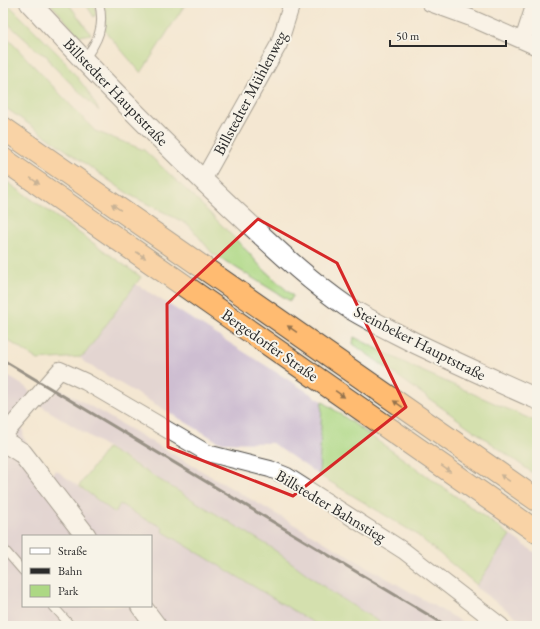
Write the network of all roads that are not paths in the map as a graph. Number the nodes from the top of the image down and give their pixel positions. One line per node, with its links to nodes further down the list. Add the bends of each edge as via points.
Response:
1 (30, 3): 8 (street, Billstedter Hauptstraße)
2 (99, 3): 8 (lane, via 100,34)
3 (292, 3): 11 (street, Billstedter Mühlenweg, via 279,44)
4 (430, 3): 6 (street)
5 (535, 3): 6 (street)
6 (523, 40): 7 (street)
7 (537, 47)
8 (83, 60): 11 (street, Billstedter Hauptstraße)
9 (3, 128): 14 (highway, Bergedorfer Straße, one-way to 9)
10 (3, 159): 15 (highway, Bergedorfer Straße, one-way to 15)
11 (203, 180): 12 (street, Steinbeker Hauptstraße, via 289,261 346,306 376,324)
12 (537, 399)
13 (5, 431): 16 (street); 23 (street, Billstedter Bahnstieg, via 60,370 86,382 207,453 288,476 404,551)
14 (537, 500)
15 (537, 532)
16 (85, 535)
17 (3, 548): 18 (lane)
18 (22, 570)
19 (54, 607): 21 (lane)
20 (142, 607): 22 (street)
21 (70, 626)
22 (156, 626)
23 (501, 626)

